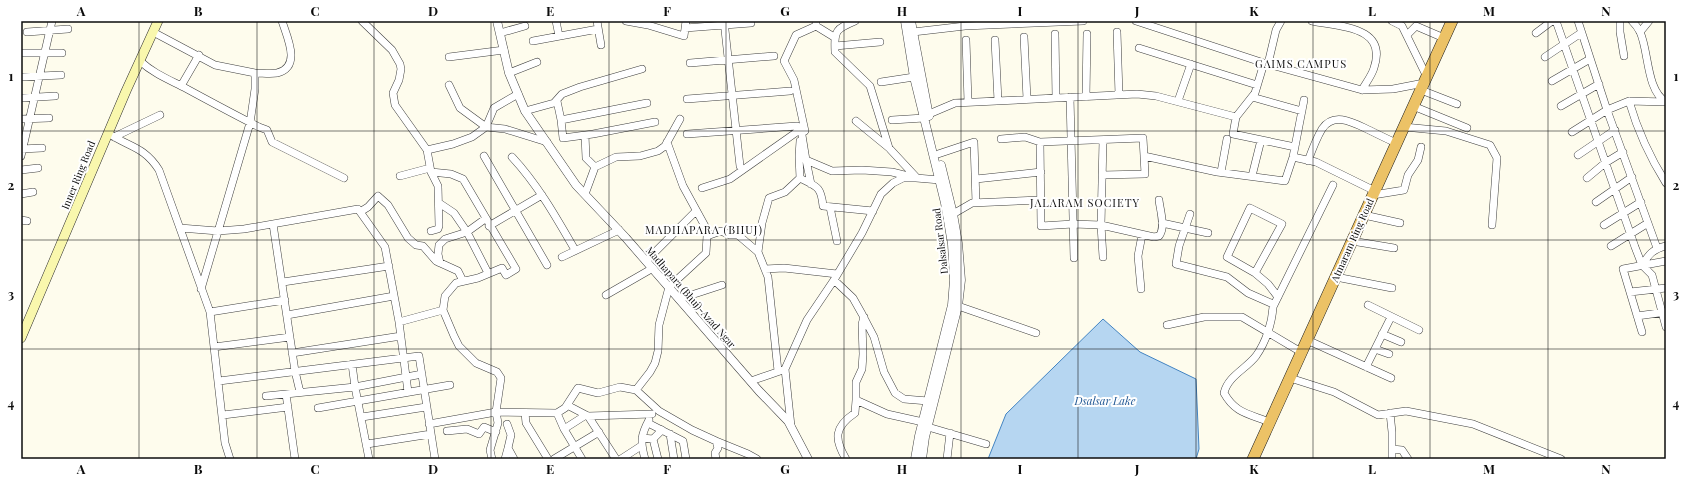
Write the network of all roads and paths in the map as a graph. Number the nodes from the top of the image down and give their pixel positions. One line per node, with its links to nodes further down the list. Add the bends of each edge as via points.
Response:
1 (52, 21): 35 (street)
2 (151, 21): 278 (main road, Inner Ring Road, via 117,94)
3 (158, 21): 37 (main road, Inner Ring Road)
4 (282, 21): 77 (street, via 291,50 290,65 286,70 276,73)
5 (362, 21): 156 (street, via 397,58 401,69 400,80 393,93 395,105)
6 (497, 21): 42 (street, Madhapara (Bhuj)-Azad Ngar)
7 (556, 21): 47 (street)
8 (596, 21): 34 (street)
9 (626, 21): 31 (street, via 684,36)
10 (855, 21): 48 (street, via 840,27)
11 (905, 21): 81 (street, Dalsalsar Road)
12 (911, 21): 38 (street, Dalsalsar Road)
13 (1083, 21): 26 (street)
14 (1136, 21): 73 (street)
15 (1281, 21): 73 (street)
16 (1312, 21): 90 (street, via 1356,29 1373,40 1377,47 1377,58)
17 (1392, 21): 30 (street)
18 (1452, 21): 50 (highway, Atmaram Ring Road)
19 (1552, 21): 41 (street)
20 (1556, 21): 56 (street)
21 (1578, 21): 45 (street)
22 (1620, 21): 65 (street)
23 (1632, 21): 40 (street)
24 (1649, 21): 40 (street)
25 (1029, 22): 26 (street); 38 (street)
26 (1062, 22)
27 (724, 23): 28 (street); 31 (street); 69 (street)
28 (751, 23)
29 (816, 24): 48 (street); 133 (street, via 796,35 784,61 794,80 805,131)
30 (1402, 24): 46 (street)
31 (686, 25)
32 (525, 26): 42 (street)
33 (68, 29): 35 (street)
34 (598, 29): 47 (street); 55 (street)
35 (50, 30): 36 (street); 61 (street)
36 (27, 32)
37 (153, 32): 63 (street); 70 (main road, Inner Ring Road)
38 (913, 32): 120 (street, Dalsalsar Road)
39 (1117, 32): 95 (street)
40 (1640, 32): 111 (street, via 1651,76 1659,97)
41 (1536, 33)
42 (500, 34): 59 (street, Madhapara (Bhuj)-Azad Ngar)
43 (1054, 34): 103 (street)
44 (1086, 34): 99 (street)
45 (1581, 34): 56 (street); 68 (street)
46 (1407, 35): 50 (street, via 1416,26); 85 (street)
47 (559, 36): 53 (street)
48 (834, 37): 57 (street)
49 (1024, 37): 104 (street)
50 (1444, 38): 85 (highway, Atmaram Ring Road)
51 (966, 40): 110 (street)
52 (995, 40): 107 (street)
53 (534, 41)
54 (880, 42): 57 (street)
55 (601, 45)
56 (1564, 45): 67 (street); 76 (street)
57 (834, 46): 155 (street, via 835,52 870,86)
58 (1139, 48): 74 (street)
59 (504, 50): 66 (street); 78 (street, Madhapara (Bhuj)-Azad Ngar)
60 (21, 53): 61 (street)
61 (45, 53): 62 (street); 80 (street)
62 (62, 53)
63 (199, 55): 77 (street, via 215,65); 89 (street)
64 (774, 56): 69 (street)
65 (1624, 56)
66 (449, 57)
67 (1545, 57)
68 (1590, 58): 76 (street); 86 (street)
69 (728, 60): 72 (street); 94 (street)
70 (140, 61): 89 (street, via 160,77); 140 (main road, Inner Ring Road)
71 (537, 62): 78 (street)
72 (690, 63)
73 (1266, 63): 88 (street); 90 (street)
74 (1191, 64): 88 (street); 108 (street)
75 (642, 68): 106 (street, via 567,92)
76 (1572, 70): 83 (street); 93 (street)
77 (255, 73): 131 (street)
78 (509, 73): 92 (street, Madhapara (Bhuj)-Azad Ngar)
79 (61, 75): 80 (street)
80 (39, 76): 82 (street); 97 (street)
81 (914, 77): 84 (street); 120 (street, Dalsalsar Road)
82 (21, 78)
83 (1552, 81)
84 (880, 82)
85 (1424, 83): 90 (street, via 1393,89); 113 (street); 114 (highway, Atmaram Ring Road)
86 (1599, 84): 93 (street); 116 (street)
87 (449, 85): 132 (street, via 460,108)
88 (1257, 85): 100 (street)
89 (181, 86): 131 (street)
90 (1362, 90)
91 (790, 91): 94 (street)
92 (518, 94): 117 (street, Madhapara (Bhuj)-Azad Ngar); 132 (street, via 494,108)
93 (1581, 94): 115 (street); 129 (street)
94 (732, 95): 102 (street); 136 (street)
95 (1119, 95): 99 (street); 108 (street, via 1137,94)
96 (55, 96): 97 (street)
97 (35, 97): 101 (street); 124 (street)
98 (1070, 97): 99 (street); 103 (street); 146 (street)
99 (1086, 97)
100 (1252, 97): 118 (street); 121 (street)
101 (21, 98)
102 (687, 98)
103 (1056, 98): 104 (street)
104 (1027, 99): 107 (street)
105 (1304, 100): 118 (street)
106 (557, 101): 117 (street); 126 (street)
107 (998, 101): 110 (street)
108 (1178, 101): 121 (street)
109 (1629, 101): 111 (street); 116 (street); 185 (street, via 1651,160)
110 (968, 102): 120 (street, via 954,103)
111 (1666, 102)
112 (647, 103): 126 (street)
113 (1457, 104)
114 (1413, 106): 134 (highway, Atmaram Ring Road); 135 (street)
115 (1561, 106)
116 (1607, 110): 129 (street); 137 (street)
117 (525, 111): 147 (street, Madhapara (Bhuj)-Azad Ngar)
118 (1302, 111): 152 (street)
119 (160, 115): 140 (street)
120 (927, 116): 127 (street); 159 (street, Dalsalsar Road); 184 (street, Dalsalsar Road)
121 (1236, 117): 145 (street, via 1233,134)
122 (49, 118): 124 (street)
123 (21, 119): 124 (street)
124 (30, 119): 157 (street)
125 (680, 119): 148 (street)
126 (561, 120): 141 (street, via 563,138)
127 (892, 120)
128 (856, 121): 155 (street)
129 (1590, 121): 138 (street); 151 (street)
130 (655, 122): 141 (street)
131 (250, 123): 179 (street, via 267,130 272,142); 223 (street)
132 (486, 127): 147 (street, via 505,129); 156 (street, via 472,137)
133 (799, 127): 136 (street); 165 (street); 180 (street); 188 (street, via 730,179)
134 (1404, 127): 191 (highway, Atmaram Ring Road); 217 (street, via 1446,131 1490,145 1497,158)
135 (1467, 128)
136 (736, 130): 139 (street); 168 (street)
137 (1616, 130): 151 (street); 158 (street)
138 (1572, 132)
139 (687, 134)
140 (111, 135): 220 (street, via 143,151 152,159 159,170); 289 (main road, Inner Ring Road)
141 (585, 135): 169 (street, via 586,158)
142 (1001, 139): 149 (street, via 1025,137)
143 (1227, 139): 174 (street)
144 (1103, 140): 146 (street); 162 (street, via 1143,138); 175 (street)
145 (1261, 140): 152 (street); 177 (street)
146 (1070, 141): 149 (street); 215 (street)
147 (547, 142): 193 (street, Madhapara (Bhuj)-Azad Ngar)
148 (667, 142): 169 (street, via 658,151 640,156 616,157); 203 (street, via 683,186)
149 (1040, 142): 173 (street)
150 (1394, 142): 166 (street, via 1354,122 1336,120 1322,128)
151 (1598, 142): 160 (street); 167 (street)
152 (1295, 147): 164 (street)
153 (1421, 147): 191 (street, via 1404,190)
154 (42, 148): 157 (street)
155 (889, 148): 181 (street)
156 (427, 150): 172 (street)
157 (22, 152)
158 (1623, 152): 167 (street); 178 (street)
159 (938, 154): 183 (street, via 974,142); 207 (street, Dalsalsar Road)
160 (1578, 155)
161 (484, 156): 202 (street)
162 (1144, 156): 174 (street); 175 (street, via 1145,174)
163 (512, 157): 194 (street, via 528,174)
164 (1293, 157): 166 (street); 177 (street, via 1285,181)
165 (806, 160): 181 (street, via 832,171 892,172); 186 (street)
166 (1308, 161): 191 (street, via 1316,162)
167 (1605, 163): 182 (street); 189 (street)
168 (740, 166)
169 (595, 167): 193 (street)
170 (38, 168): 171 (street)
171 (21, 170)
172 (430, 170): 176 (street); 200 (street, via 438,186); 210 (street, via 451,174 463,180)
173 (1041, 172): 183 (street); 195 (street)
174 (1221, 172): 177 (street)
175 (1102, 175): 216 (street)
176 (400, 176)
177 (1252, 176)
178 (1632, 177): 189 (street); 198 (street)
179 (344, 178)
180 (800, 178): 186 (street); 237 (street, via 785,192 769,198)
181 (916, 178): 184 (street); 204 (street, via 902,178 893,183 882,194)
182 (1587, 178)
183 (976, 179): 199 (street)
184 (940, 180): 317 (street, Dalsalsar Road, via 952,244 954,280 952,305)
185 (1666, 183)
186 (811, 184): 201 (street, via 818,187 824,206)
187 (1333, 186): 265 (street)
188 (702, 188)
189 (1614, 189): 197 (street); 206 (street)
190 (33, 192): 192 (street)
191 (1374, 193): 209 (highway, Atmaram Ring Road)
192 (21, 194)
193 (585, 194): 222 (street, Madhapara (Bhuj)-Azad Ngar)
194 (542, 195): 202 (street); 236 (street)
195 (1040, 200): 199 (street); 215 (street, via 1042,226)
196 (1159, 200): 211 (street)
197 (1596, 202)
198 (1641, 202): 206 (street); 213 (street)
199 (976, 203): 207 (street)
200 (439, 204): 224 (street, via 439,226); 225 (street, via 454,213)
201 (830, 207): 204 (street); 230 (street)
202 (516, 209): 219 (street); 244 (street)
203 (696, 211): 229 (street, via 706,228); 241 (street)
204 (873, 211): 251 (street)
205 (360, 212): 214 (street, via 358,209); 243 (street, via 378,196 388,205 408,238 416,245 423,246 433,259); 246 (street, via 385,247)
206 (1623, 213): 218 (street); 228 (street)
207 (954, 214): 268 (street, Dalsalsar Road, via 961,280)
208 (1190, 214): 221 (street)
209 (1364, 215): 212 (street); 231 (highway, Atmaram Ring Road)
210 (485, 219): 219 (street); 225 (street)
211 (1162, 223): 221 (street); 227 (street, via 1162,233 1159,236)
212 (1400, 223)
213 (1648, 223): 228 (street); 235 (street)
214 (273, 224): 223 (street); 254 (street)
215 (1073, 224): 216 (street); 240 (street)
216 (1101, 225): 227 (street); 238 (street)
217 (1492, 225)
218 (1604, 225)
219 (489, 226): 249 (street, via 516,269 506,275 502,268)
220 (180, 228): 223 (street); 259 (street)
221 (1185, 229): 226 (street); 270 (street, via 1176,264 1227,277 1248,293 1273,304)
222 (619, 230): 236 (street); 241 (street, Madhapara (Bhuj)-Azad Ngar)
223 (218, 231): 259 (street)
224 (431, 231)
225 (467, 232): 243 (street, via 445,240 440,245); 249 (street)
226 (1208, 233)
227 (1142, 234): 260 (street, via 1138,256)
228 (1630, 234): 232 (street); 245 (street)
229 (707, 236): 237 (street, via 721,231 738,235); 256 (street, via 706,253)
230 (837, 241)
231 (1352, 241): 234 (street); 252 (highway, Atmaram Ring Road)
232 (1611, 246)
233 (1666, 246): 235 (street)
234 (1394, 248)
235 (1657, 248): 245 (street, via 1649,254)
236 (575, 250): 239 (street)
237 (758, 252): 248 (street)
238 (1103, 257)
239 (562, 258)
240 (1074, 258)
241 (646, 261): 247 (street, Madhapara (Bhuj)-Azad Ngar)
242 (1666, 261): 245 (street)
243 (440, 263): 253 (street, via 458,271)
244 (547, 265)
245 (1642, 265): 261 (street, via 1652,274); 262 (street, via 1623,269)
246 (389, 266): 254 (street); 264 (street)
247 (653, 268): 256 (street, Madhapara (Bhuj)-Azad Ngar); 263 (street)
248 (766, 269): 251 (street, via 784,268); 300 (street)
249 (488, 273): 253 (street)
250 (1255, 273): 250 (street, via 1282,224 1250,208 1227,256); 265 (street)
251 (836, 277): 275 (street); 300 (street, via 807,320)
252 (1336, 277): 257 (street); 290 (highway, Atmaram Ring Road)
253 (463, 281): 271 (street, via 454,284 445,296)
254 (283, 282): 267 (street)
255 (722, 285): 266 (street)
256 (669, 287): 266 (street, Madhapara (Bhuj)-Azad Ngar); 311 (street, via 659,325 655,363)
257 (1392, 288)
258 (1666, 288): 261 (street)
259 (201, 289): 272 (street)
260 (1141, 289)
261 (1656, 290): 262 (street); 273 (street)
262 (1630, 292): 277 (street)
263 (606, 295)
264 (394, 296): 274 (street); 279 (street)
265 (1278, 297): 270 (street)
266 (679, 299): 307 (street, Madhapara (Bhuj)-Azad Ngar)
267 (285, 300): 272 (street); 274 (street)
268 (958, 306): 284 (street); 335 (street, Dalsalsar Road)
269 (1368, 306): 276 (street)
270 (1273, 307): 285 (street)
271 (443, 310): 279 (street); 324 (street, via 459,346 476,363 499,375 501,383)
272 (210, 312): 292 (street)
273 (1664, 312): 277 (street); 281 (street)
274 (287, 315): 288 (street)
275 (864, 316): 316 (street, via 862,369 856,382); 317 (street, via 894,393 904,399)
276 (1391, 316): 282 (street); 286 (street)
277 (1637, 316): 283 (street)
278 (21, 321)
279 (399, 322): 287 (street)
280 (1167, 325): 285 (street, via 1204,317 1242,317)
281 (1666, 327)
282 (1419, 330)
283 (1642, 332)
284 (1036, 333)
285 (1268, 333): 294 (street); 331 (street, via 1256,356 1226,385 1224,393 1230,404)
286 (1382, 334): 291 (street); 293 (street)
287 (401, 336): 295 (street); 297 (street)
288 (290, 337): 292 (street); 295 (street)
289 (21, 338)
290 (1307, 340): 294 (highway, Atmaram Ring Road); 299 (street)
291 (1401, 342)
292 (214, 347): 306 (street)
293 (1375, 348): 296 (street); 299 (street)
294 (1301, 352): 304 (highway, Atmaram Ring Road)
295 (292, 353): 301 (street)
296 (1389, 354)
297 (403, 358): 298 (street); 302 (street, via 419,356); 303 (street)
298 (352, 364): 301 (street); 309 (street)
299 (1366, 367): 305 (street)
300 (782, 370): 307 (street); 336 (street)
301 (295, 371): 306 (street); 312 (street)
302 (422, 374): 303 (street); 310 (street)
303 (405, 377): 309 (street); 313 (street)
304 (1290, 378): 326 (street, via 1334,392 1378,415); 377 (highway, Atmaram Ring Road)
305 (1391, 378)
306 (219, 380): 328 (street)
307 (750, 381): 336 (street, Madhapara (Bhuj)-Azad Ngar, via 788,421)
308 (450, 385): 310 (street)
309 (354, 387): 312 (street); 318 (street)
310 (424, 390): 313 (street); 321 (street)
311 (636, 390): 319 (street, via 620,387 598,393 578,388); 323 (street)
312 (300, 392): 314 (street)
313 (408, 392): 318 (street)
314 (286, 394): 315 (street); 320 (street)
315 (266, 396)
316 (856, 400): 335 (street, via 887,414); 373 (street, via 855,413 845,420 839,430 838,444)
317 (928, 401): 335 (street, Dalsalsar Road)
318 (358, 402): 322 (street); 330 (street)
319 (567, 405): 327 (street); 329 (street)
320 (288, 407): 328 (street); 356 (street)
321 (426, 407): 330 (street); 333 (street)
322 (318, 408)
323 (654, 411): 329 (street); 332 (street); 347 (street)
324 (496, 412): 325 (street); 333 (street); 340 (street)
325 (525, 413): 327 (street); 362 (street, via 526,423)
326 (1390, 413): 353 (street); 380 (street, via 1406,411 1473,424)
327 (557, 414): 337 (street)
328 (222, 415): 355 (street, via 225,443)
329 (587, 415): 337 (street); 341 (street)
330 (362, 417): 348 (street)
331 (1264, 420)
332 (648, 423): 338 (street); 345 (street)
333 (429, 424): 343 (street)
334 (508, 424): 351 (street, via 511,436)
335 (925, 425): 342 (street); 374 (street, Dalsalsar Road); 375 (street, Dalsalsar Road)
336 (791, 428): 354 (street, Madhapara (Bhuj)-Azad Ngar)
337 (564, 429): 352 (street)
338 (662, 430): 344 (street); 346 (street)
339 (447, 431): 340 (street, via 468,429 479,434 484,427)
340 (496, 432): 359 (street, via 490,450)
341 (599, 432): 352 (street); 365 (street)
342 (950, 433): 349 (street); 376 (street)
343 (431, 434): 348 (street); 358 (street)
344 (670, 434): 369 (street); 370 (street, via 683,440)
345 (642, 438): 346 (street); 350 (street)
346 (653, 439): 368 (street)
347 (716, 441): 371 (street); 372 (street)
348 (367, 444): 357 (street)
349 (986, 444)
350 (641, 446): 366 (street); 367 (street)
351 (508, 448): 360 (street); 361 (street)
352 (575, 448): 363 (street); 364 (street)
353 (1392, 449): 378 (street); 379 (street, via 1402,450)
354 (805, 456)
355 (230, 459)
356 (295, 459)
357 (370, 459)
358 (435, 459)
359 (492, 459)
360 (505, 459)
361 (514, 459)
362 (548, 459)
363 (554, 459)
364 (582, 459)
365 (616, 459)
366 (621, 459)
367 (644, 459)
368 (658, 459)
369 (674, 459)
370 (686, 459)
371 (716, 459)
372 (757, 459)
373 (846, 459)
374 (915, 459)
375 (922, 459)
376 (947, 459)
377 (1253, 459)
378 (1392, 459)
379 (1408, 459)
380 (1561, 459)

